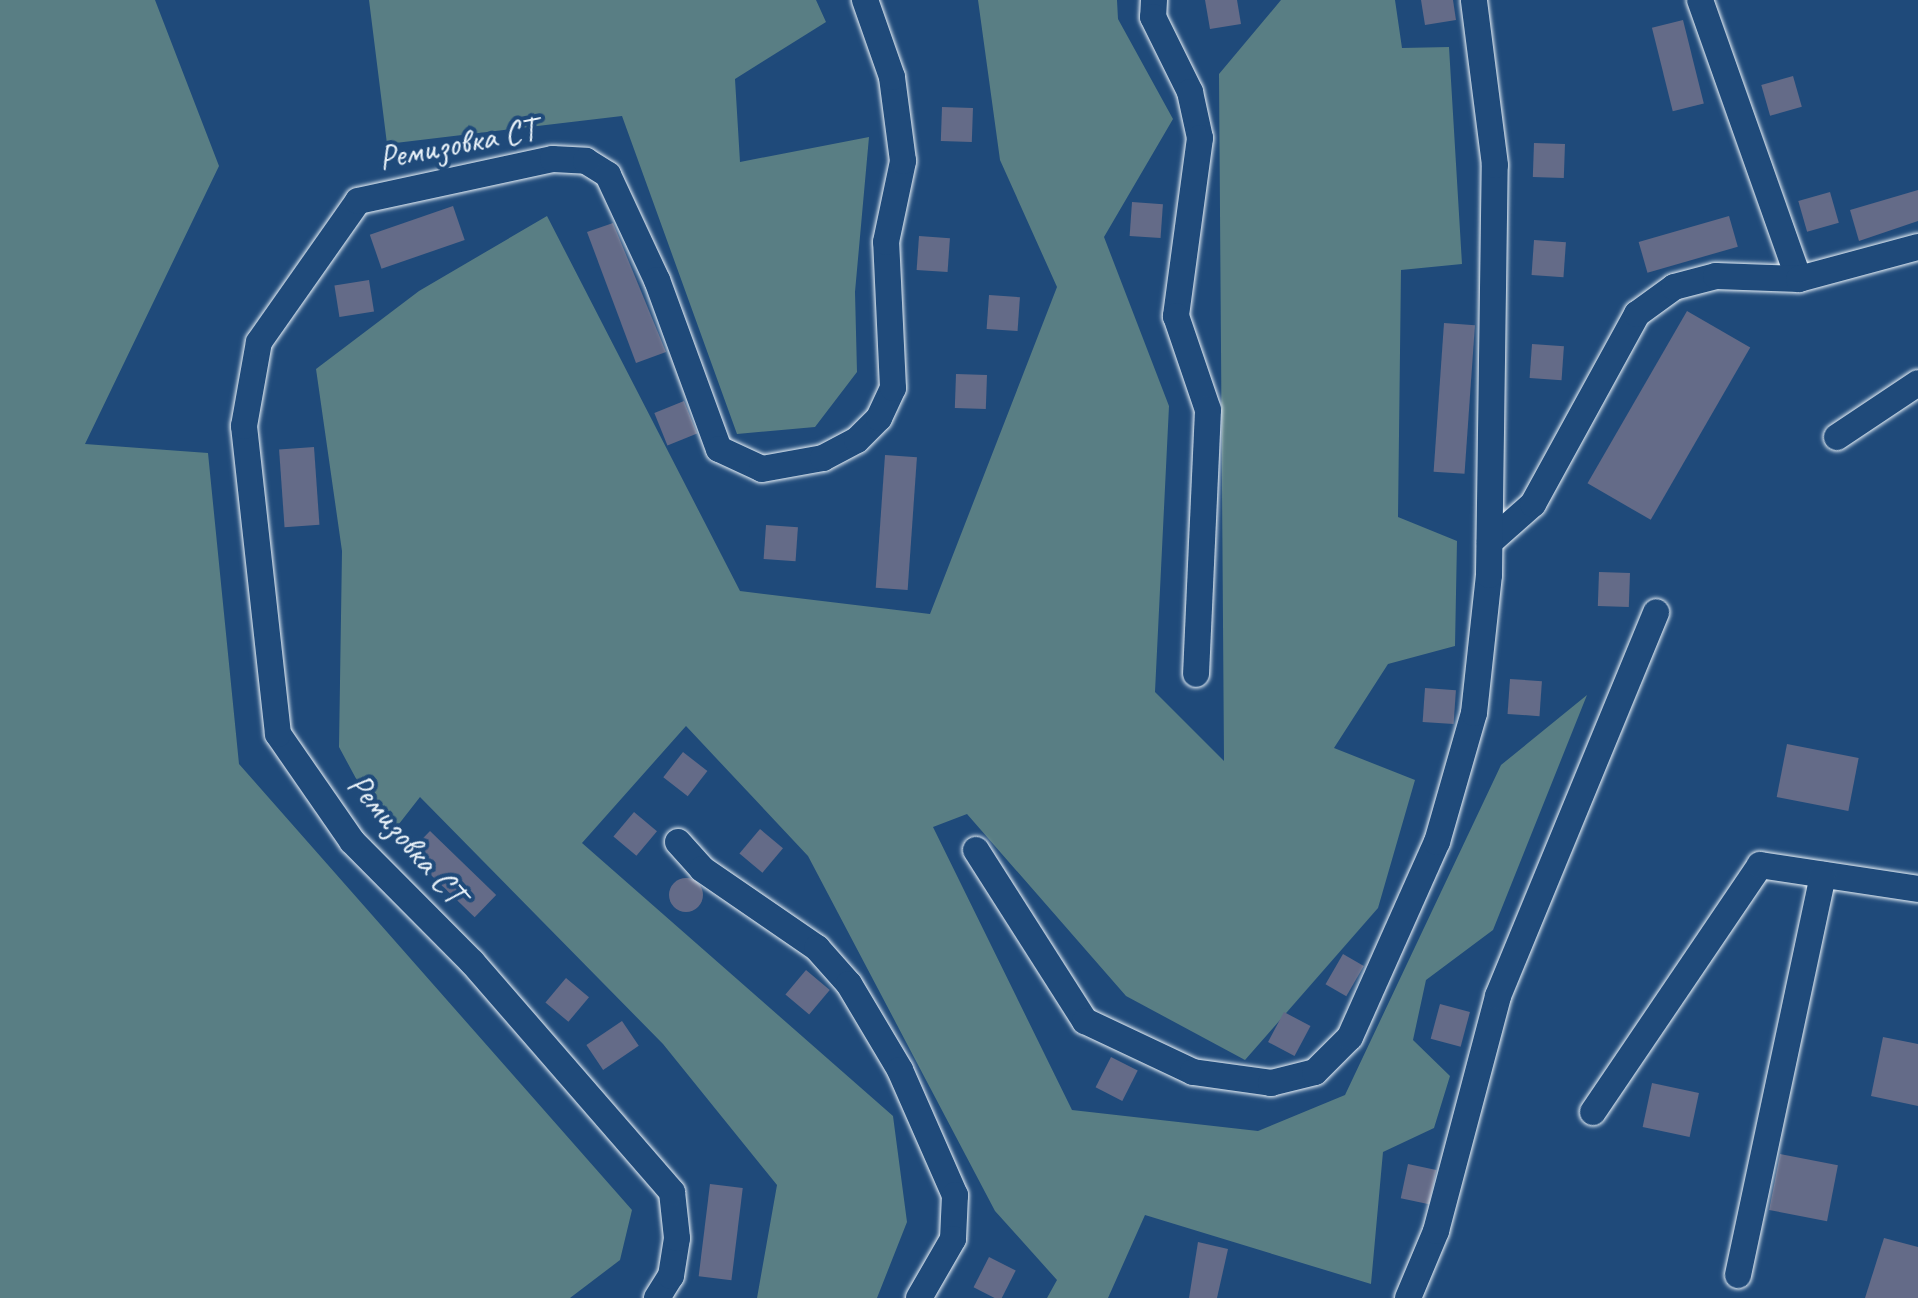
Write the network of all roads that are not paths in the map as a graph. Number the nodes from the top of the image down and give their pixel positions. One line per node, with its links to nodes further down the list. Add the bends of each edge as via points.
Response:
1 (865, 0): 18 (street, Ремизовка СТ, via 892,77 903,161 886,242 893,388 879,418 857,440 823,458 762,469 719,449 657,280 608,175 586,161 553,159 358,201 259,342 244,426 278,734 352,841 483,974 672,1192 677,1238 671,1276)
2 (1154, 0): 11 (street, via 1153,17 1190,92 1200,138 1176,316 1208,410)
3 (1474, 0): 9 (street, via 1495,165)
4 (1700, 0): 6 (street)
5 (1918, 247): 6 (street)
6 (1799, 279): 9 (street, via 1716,276 1674,287 1637,314 1533,504)
7 (1918, 383): 8 (street)
8 (1837, 437)
9 (1490, 542): 13 (street, via 1474,713 1437,842 1350,1037 1315,1072 1271,1083 1193,1072 1085,1021)
10 (1656, 612): 20 (street, via 1498,996 1436,1231)
11 (1196, 674)
12 (678, 842): 19 (street, via 702,869 817,948 849,984 900,1070 955,1195 953,1239)
13 (976, 850)
14 (1823, 875): 15 (street); 16 (street, via 1760,865); 17 (street)
15 (1918, 889)
16 (1593, 1112)
17 (1738, 1275)
18 (657, 1298)
19 (919, 1298)
20 (1408, 1298)

